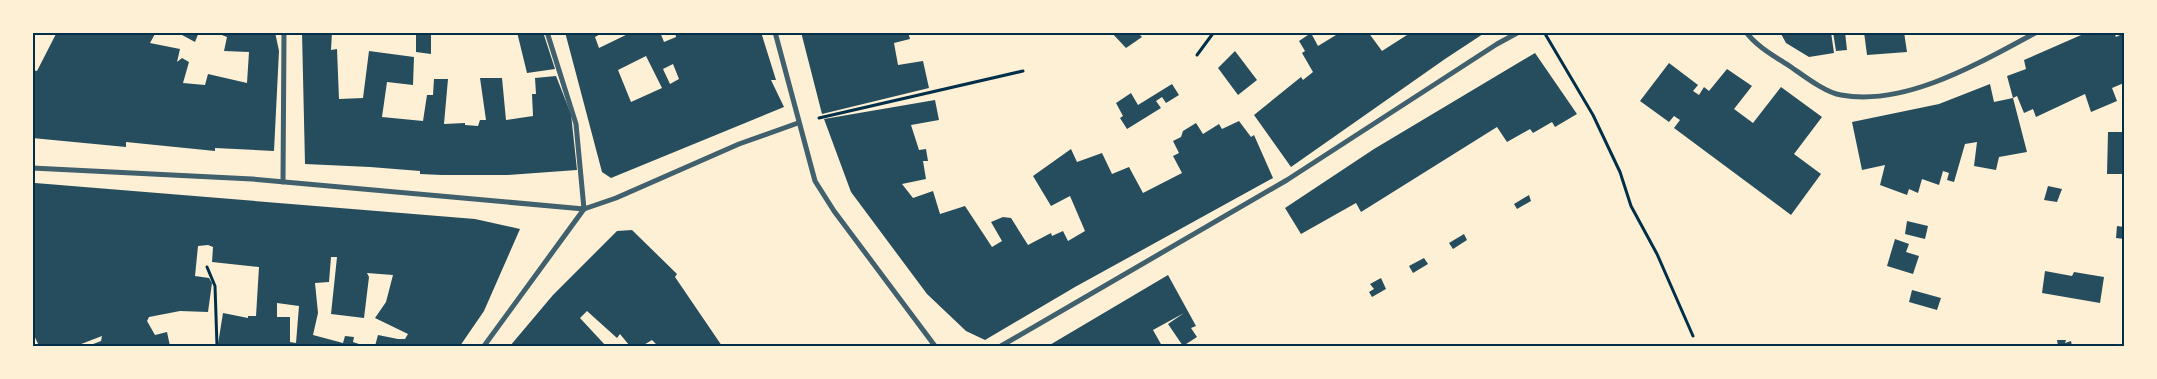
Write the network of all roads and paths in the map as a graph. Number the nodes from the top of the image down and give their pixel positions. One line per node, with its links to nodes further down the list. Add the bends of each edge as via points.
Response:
1 (284, 32): 13 (street)
2 (547, 32): 14 (street, via 576,124)
3 (774, 32): 11 (street)
4 (1214, 32): 9 (path)
5 (1519, 32): 20 (street, via 1287,180)
6 (1544, 32): 16 (path, via 1593,115 1620,172 1631,206 1657,254)
7 (1746, 32): 8 (street, via 1779,59 1839,95 1878,97 1921,87 1974,65)
8 (2037, 32)
9 (1197, 55)
10 (1024, 71): 11 (path)
11 (798, 123): 14 (street, via 739,144); 19 (street, via 815,181)
12 (32, 168): 13 (street)
13 (283, 182): 14 (street)
14 (584, 210): 18 (street)
15 (207, 267): 17 (path, via 215,286)
16 (1693, 336)
17 (217, 346)
18 (484, 346)
19 (934, 346)
20 (1001, 346)

